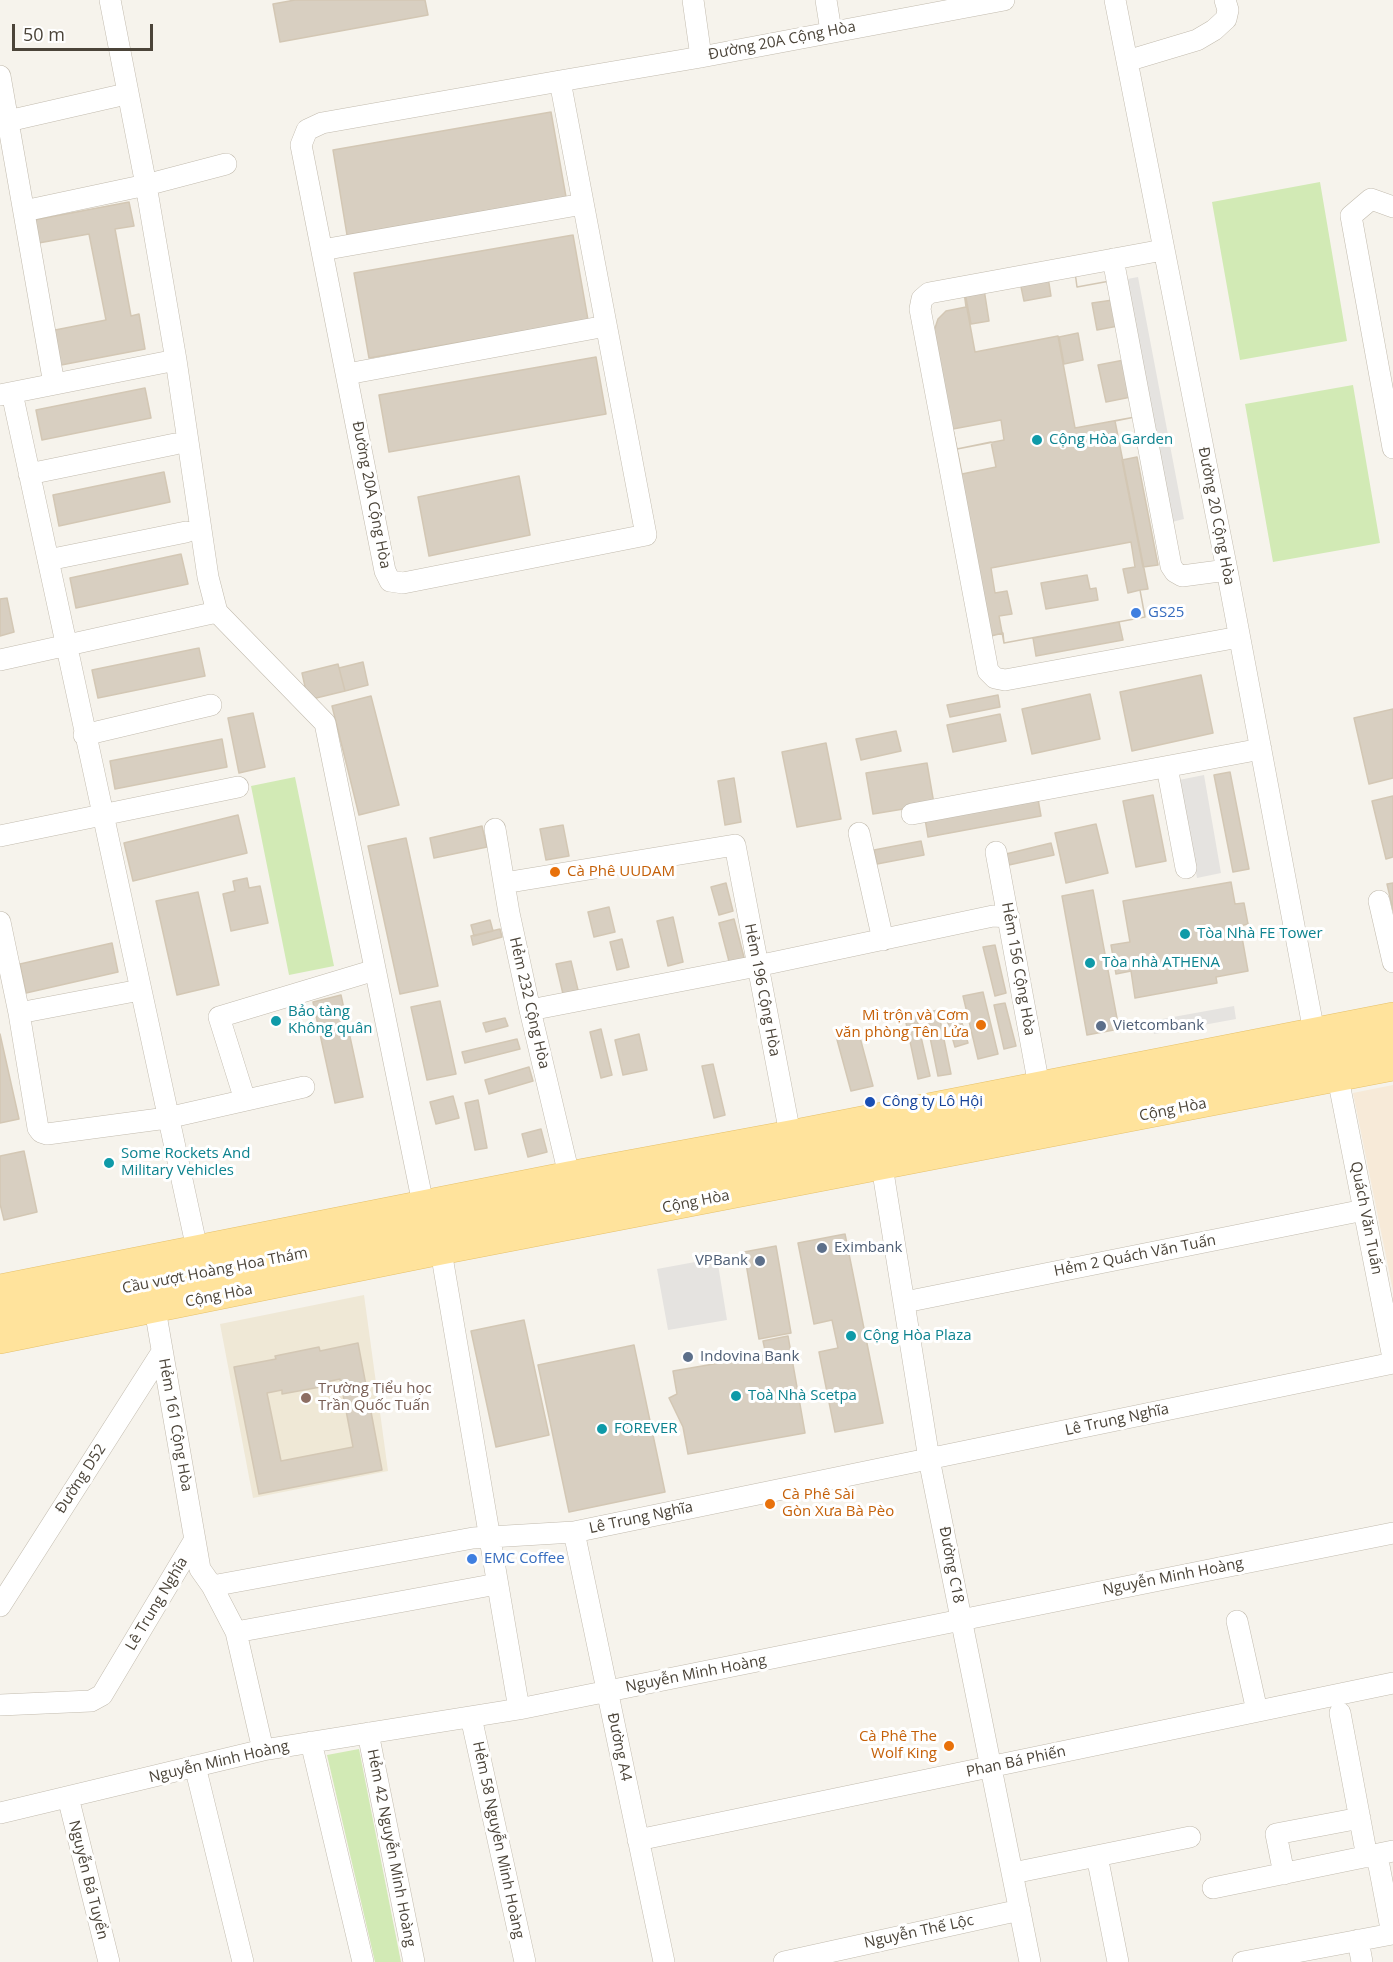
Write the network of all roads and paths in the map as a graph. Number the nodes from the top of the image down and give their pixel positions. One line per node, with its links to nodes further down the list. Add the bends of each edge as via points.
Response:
1 (110, 0): 12 (street)
2 (693, 0): 8 (street)
3 (826, 0): 7 (street)
4 (1004, 0): 7 (street, Đường 20A Cộng Hòa)
5 (1115, 0): 9 (street, Đường 20 Cộng Hòa)
6 (1231, 3): 9 (street, via 1226,19 1197,40)
7 (831, 31): 8 (street, Đường 20A Cộng Hòa)
8 (702, 57): 11 (street, Đường 20A Cộng Hòa)
9 (1127, 61): 20 (street, Đường 20 Cộng Hòa)
10 (0, 78): 13 (street)
11 (560, 81): 16 (street, Đường 20A Cộng Hòa); 19 (street, Đường 20A Cộng Hòa, via 322,123 307,130 301,145)
12 (126, 94): 13 (street); 15 (street)
13 (8, 121): 18 (street)
14 (226, 164): 15 (street)
15 (146, 185): 18 (street); 23 (street)
16 (583, 204): 19 (street); 22 (street, Đường 20A Cộng Hòa)
17 (1393, 207): 26 (street, via 1371,199 1351,216)
18 (24, 211): 25 (street)
19 (322, 250): 24 (street, Đường 20A Cộng Hòa)
20 (1163, 250): 21 (street); 33 (street, Đường 20 Cộng Hòa)
21 (1113, 259): 33 (street, via 1171,566 1182,576); 35 (street, via 929,293 922,299 920,309 988,671 1005,680)
22 (606, 326): 24 (street); 24 (street, Đường 20A Cộng Hòa, via 646,535 403,583 390,581 385,571)
23 (176, 360): 25 (street); 34 (street, via 208,577)
24 (347, 374)
25 (54, 384): 27 (street)
26 (1388, 390): 29 (street)
27 (6, 394): 30 (street)
28 (176, 444): 30 (street)
29 (1393, 448)
30 (29, 474): 32 (street)
31 (186, 532): 32 (street)
32 (48, 560): 36 (street)
33 (1227, 570): 35 (street, Đường 20 Cộng Hòa)
34 (217, 612): 36 (street); 57 (street, via 325,723)
35 (1239, 638): 40 (street, Đường 20 Cộng Hòa)
36 (66, 645): 37 (street); 39 (street)
37 (0, 660)
38 (211, 705): 39 (street)
39 (84, 735): 44 (street)
40 (1261, 749): 41 (street); 62 (street, Đường 20 Cộng Hòa)
41 (1167, 767): 43 (street); 49 (street)
42 (238, 788): 44 (street)
43 (912, 814)
44 (103, 816): 47 (street); 58 (street)
45 (495, 829): 50 (street, Hẻm 232 Cộng Hòa)
46 (859, 833): 54 (street)
47 (0, 836)
48 (996, 852): 52 (street, Hẻm 156 Cộng Hòa)
49 (1186, 868)
50 (504, 883): 56 (street, Hẻm 196 Cộng Hòa, via 735,845); 59 (street, Hẻm 232 Cộng Hòa)
51 (1379, 901): 55 (street)
52 (1009, 917): 54 (street, via 993,916); 66 (street, Hẻm 156 Cộng Hòa)
53 (0, 922): 60 (street)
54 (883, 940): 56 (street)
55 (1393, 962)
56 (758, 966): 59 (street); 70 (street, Hẻm 196 Cộng Hòa)
57 (375, 970): 68 (street, via 219,1017); 74 (street)
58 (140, 990): 60 (street); 69 (street)
59 (530, 1010): 72 (street, Hẻm 232 Cộng Hòa)
60 (19, 1014): 69 (street, via 38,1128 42,1132)
61 (1393, 1016): 62 (main road, Cộng Hòa)
62 (1314, 1032): 66 (main road, Cộng Hòa)
63 (1393, 1041): 74 (main road, Cộng Hòa)
64 (1393, 1067): 65 (main road, Cộng Hòa)
65 (1338, 1078): 71 (main road, Cộng Hòa); 73 (street, Quách Văn Tuấn)
66 (1039, 1086): 70 (main road, Cộng Hòa)
67 (304, 1087): 68 (street)
68 (245, 1100): 69 (street)
69 (167, 1118): 75 (street)
70 (790, 1134): 72 (main road, Cộng Hòa)
71 (882, 1166): 74 (main road, Cộng Hòa); 77 (street, Đường C18)
72 (569, 1175): 74 (main road, Cộng Hòa)
73 (1364, 1210): 77 (street, Hẻm 2 Quách Văn Tuấn); 82 (street, Quách Văn Tuấn)
74 (431, 1228): 75 (main road, Cộng Hòa); 78 (main road, Cộng Hòa); 79 (main road, Cầu vượt Hoàng Hoa Thám); 87 (street)
75 (196, 1249): 76 (main road, Cộng Hòa)
76 (0, 1288)
77 (905, 1302): 84 (street, Đường C18)
78 (155, 1309): 80 (main road, Cộng Hòa); 81 (street, Hẻm 161 Cộng Hòa)
79 (0, 1313)
80 (0, 1340)
81 (162, 1352): 88 (street, Hẻm 161 Cộng Hòa); 91 (street, Đường D52)
82 (1393, 1358)
83 (1393, 1363): 84 (street, Lê Trung Nghĩa)
84 (929, 1460): 85 (street, Lê Trung Nghĩa); 92 (street, Đường C18)
85 (574, 1532): 87 (street, Lê Trung Nghĩa); 96 (street, Đường A4)
86 (1393, 1533): 92 (street, Nguyễn Minh Hoàng)
87 (489, 1537): 89 (street); 90 (street, Lê Trung Nghĩa)
88 (194, 1541): 90 (street, Lê Trung Nghĩa, via 200,1569); 97 (street, Lê Trung Nghĩa, via 102,1695 91,1701)
89 (497, 1584): 94 (street); 98 (street)
90 (212, 1586): 94 (street)
91 (0, 1606)
92 (962, 1620): 96 (street, Nguyễn Minh Hoàng); 106 (street, Đường C18)
93 (1237, 1621): 99 (street)
94 (236, 1632): 104 (street)
95 (1393, 1683): 99 (street, Phan Bá Phiến)
96 (607, 1692): 98 (street, Nguyễn Minh Hoàng); 111 (street, Đường A4)
97 (0, 1705)
98 (519, 1709): 101 (street, Nguyễn Minh Hoàng)
99 (1257, 1711): 106 (street, Phan Bá Phiến)
100 (1340, 1713): 109 (street)
101 (471, 1717): 102 (street, Nguyễn Minh Hoàng); 123 (street, Hẻm 58 Nguyễn Minh Hoàng)
102 (368, 1734): 103 (street, Nguyễn Minh Hoàng); 122 (street, Hẻm 42 Nguyễn Minh Hoàng)
103 (311, 1742): 104 (street, Nguyễn Minh Hoàng); 121 (street)
104 (262, 1750): 105 (street, Nguyễn Minh Hoàng)
105 (195, 1766): 107 (street, Nguyễn Minh Hoàng); 120 (street)
106 (991, 1767): 111 (street, Phan Bá Phiến); 114 (street, Đường C18)
107 (68, 1797): 108 (street, Nguyễn Minh Hoàng); 119 (street, Nguyễn Bá Tuyển)
108 (0, 1813)
109 (1360, 1818): 112 (street); 115 (street, via 1276,1834)
110 (1190, 1837): 113 (street)
111 (638, 1840): 124 (street, Đường A4)
112 (1379, 1854): 115 (street); 118 (street, via 1392,1934)
113 (1097, 1856): 114 (street); 127 (street)
114 (1012, 1873): 117 (street, Đường C18)
115 (1284, 1874): 116 (street)
116 (1213, 1888)
117 (1020, 1910): 125 (street, Nguyễn Thế Lộc); 126 (street, Đường C18)
118 (1358, 1940): 128 (street); 129 (street)
119 (109, 1962)
120 (243, 1962)
121 (363, 1962)
122 (414, 1962)
123 (525, 1962)
124 (664, 1962)
125 (784, 1962)
126 (1030, 1962)
127 (1118, 1962)
128 (1243, 1962)
129 (1362, 1962)

